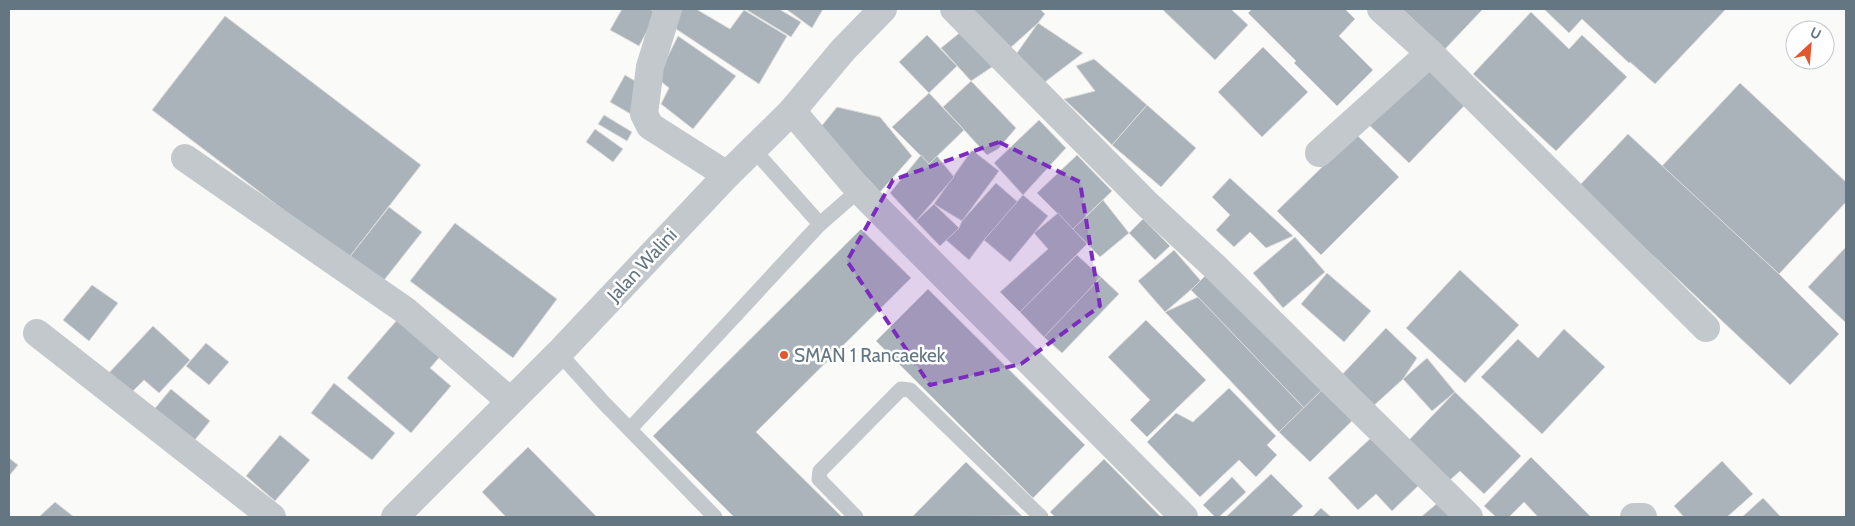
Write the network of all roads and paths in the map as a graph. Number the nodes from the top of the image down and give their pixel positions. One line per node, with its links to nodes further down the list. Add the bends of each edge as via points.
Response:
1 (668, 9): 10 (street, via 650,67 644,114 650,126)
2 (883, 9): 6 (street, Jalan Walini, via 843,50)
3 (954, 9): 24 (street, via 1148,205)
4 (1381, 9): 5 (street)
5 (1430, 53): 8 (street); 13 (street)
6 (792, 111): 7 (street, Jalan Walini); 11 (street)
7 (753, 149): 10 (street, Jalan Walini); 12 (lane)
8 (1319, 153)
9 (185, 158): 16 (street, via 406,310)
10 (727, 175): 15 (street, Jalan Walini)
11 (859, 190): 12 (lane); 23 (street)
12 (820, 224): 17 (lane)
13 (1706, 328)
14 (37, 333): 18 (street)
15 (559, 353): 16 (street, Jalan Walini); 17 (lane)
16 (510, 401): 19 (street, Jalan Walini)
17 (630, 430): 20 (lane)
18 (272, 517)
19 (396, 517)
20 (715, 517)
21 (856, 517): 22 (lane, via 819,479 820,471 901,389 910,390)
22 (1041, 517)
23 (1184, 517)
24 (1469, 517)
25 (1634, 517): 26 (street)
26 (1643, 517)

